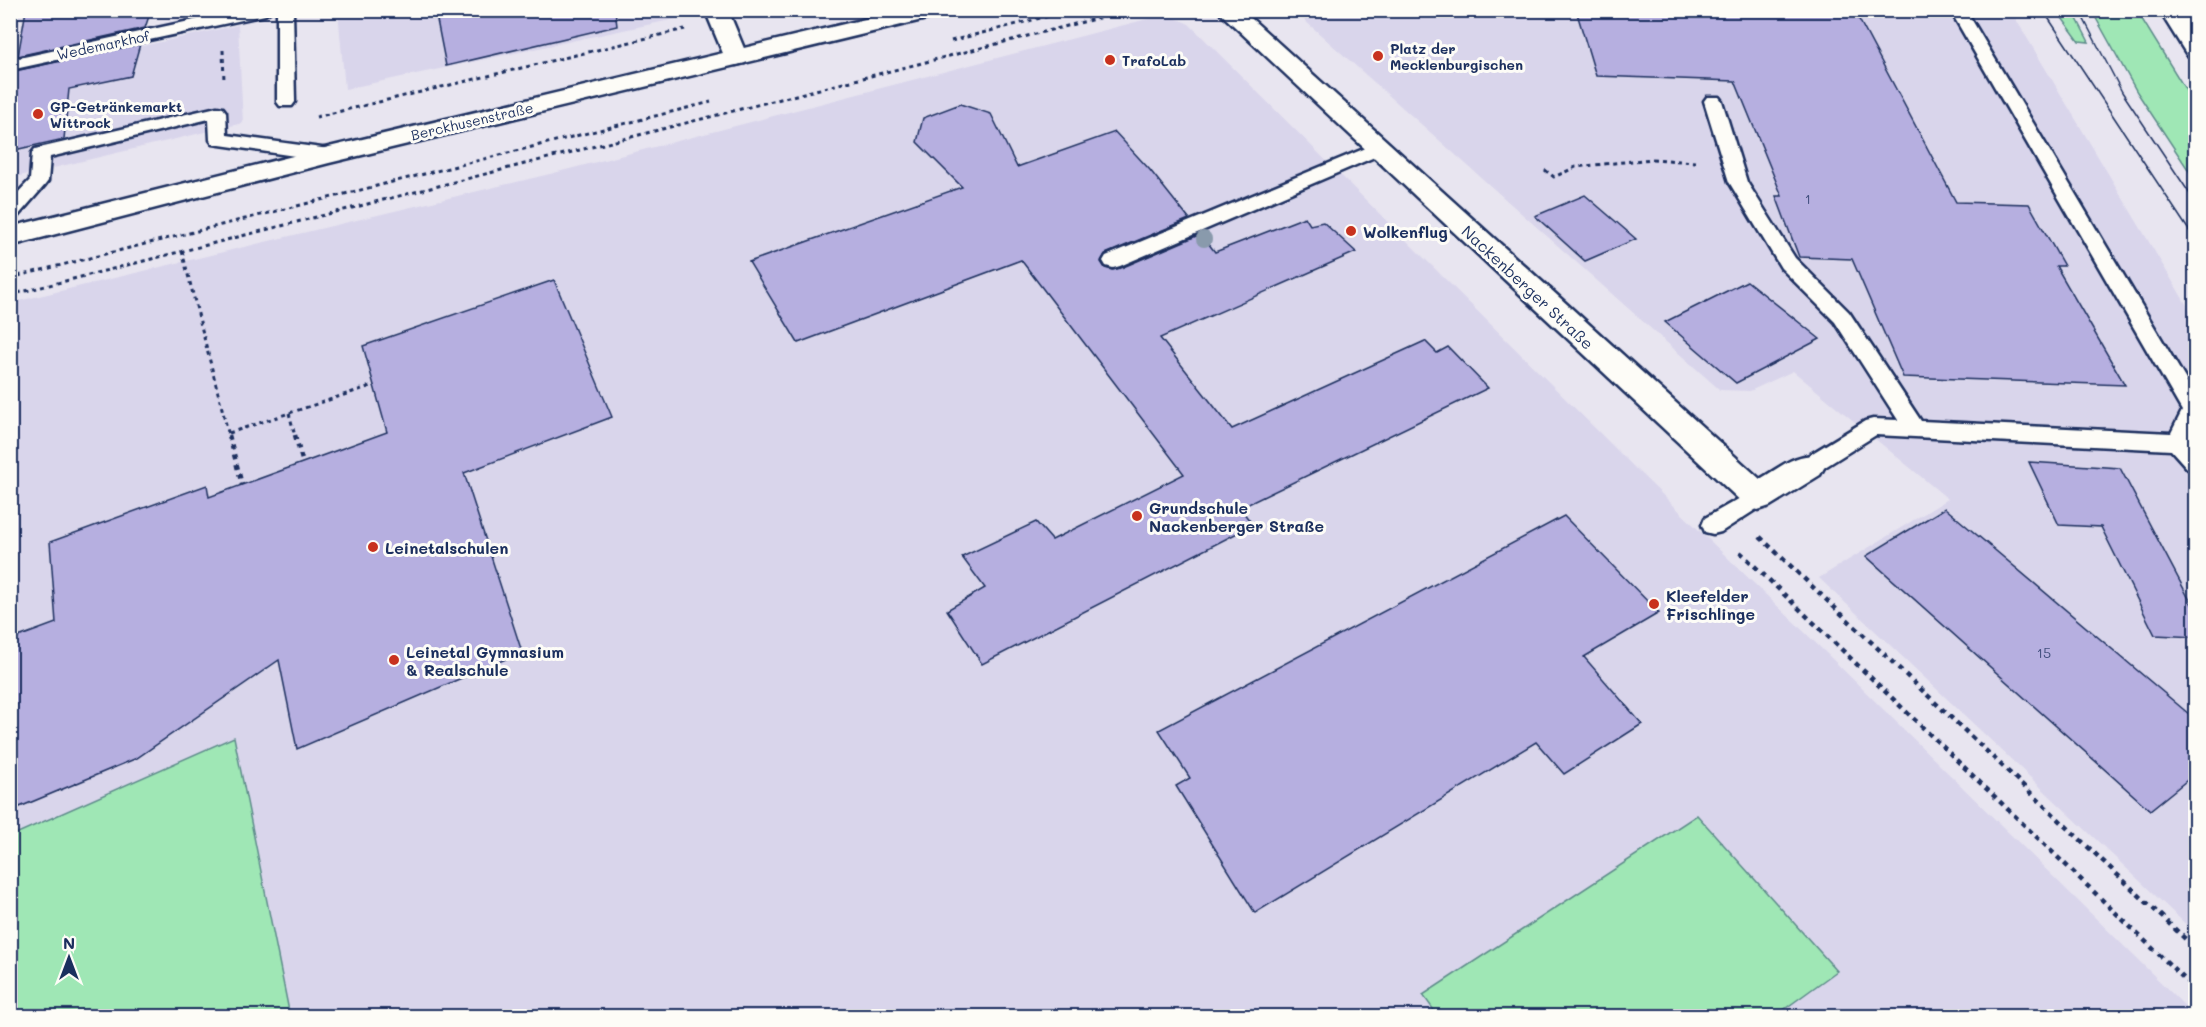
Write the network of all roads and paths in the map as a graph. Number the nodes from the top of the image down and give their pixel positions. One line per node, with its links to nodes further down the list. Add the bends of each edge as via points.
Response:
1 (265, 10): 10 (lane, Wedemarkhof)
2 (285, 10): 17 (lane)
3 (935, 10): 13 (street, Berckhusenstraße)
4 (1072, 10): 11 (path)
5 (1130, 10): 26 (path)
6 (1228, 10): 20 (street, Nackenberger Straße)
7 (1958, 10): 34 (lane, via 2193,411)
8 (2170, 10): 12 (street)
9 (718, 16): 13 (street); 19 (path)
10 (223, 20): 14 (lane, Wedemarkhof); 18 (path, via 224,110)
11 (945, 43)
12 (2196, 50)
13 (736, 58): 21 (street, Berckhusenstraße)
14 (10, 65)
15 (714, 101): 28 (path)
16 (1713, 101): 22 (lane)
17 (286, 102)
18 (218, 112): 21 (lane, via 219,140); 24 (lane, via 41,153 39,182)
19 (312, 118)
20 (1378, 149): 27 (lane); 39 (street, Nackenberger Straße)
21 (329, 155): 25 (street, Berckhusenstraße)
22 (1733, 164): 23 (path, via 1652,159 1576,167 1554,177); 32 (lane, via 1738,182 1788,262 1842,318)
23 (1545, 170)
24 (10, 213)
25 (10, 237)
26 (182, 251): 29 (path); 33 (path)
27 (1113, 261)
28 (10, 278)
29 (10, 295)
30 (374, 385): 31 (path)
31 (290, 413): 33 (path); 35 (path)
32 (1915, 429): 34 (lane); 37 (lane, via 1873,427)
33 (229, 433): 38 (path)
34 (2177, 442): 36 (lane)
35 (302, 460)
36 (2196, 463)
37 (1809, 466): 39 (street)
38 (242, 485)
39 (1758, 497): 40 (lane)
40 (1713, 525): 41 (path)
41 (2196, 990)

